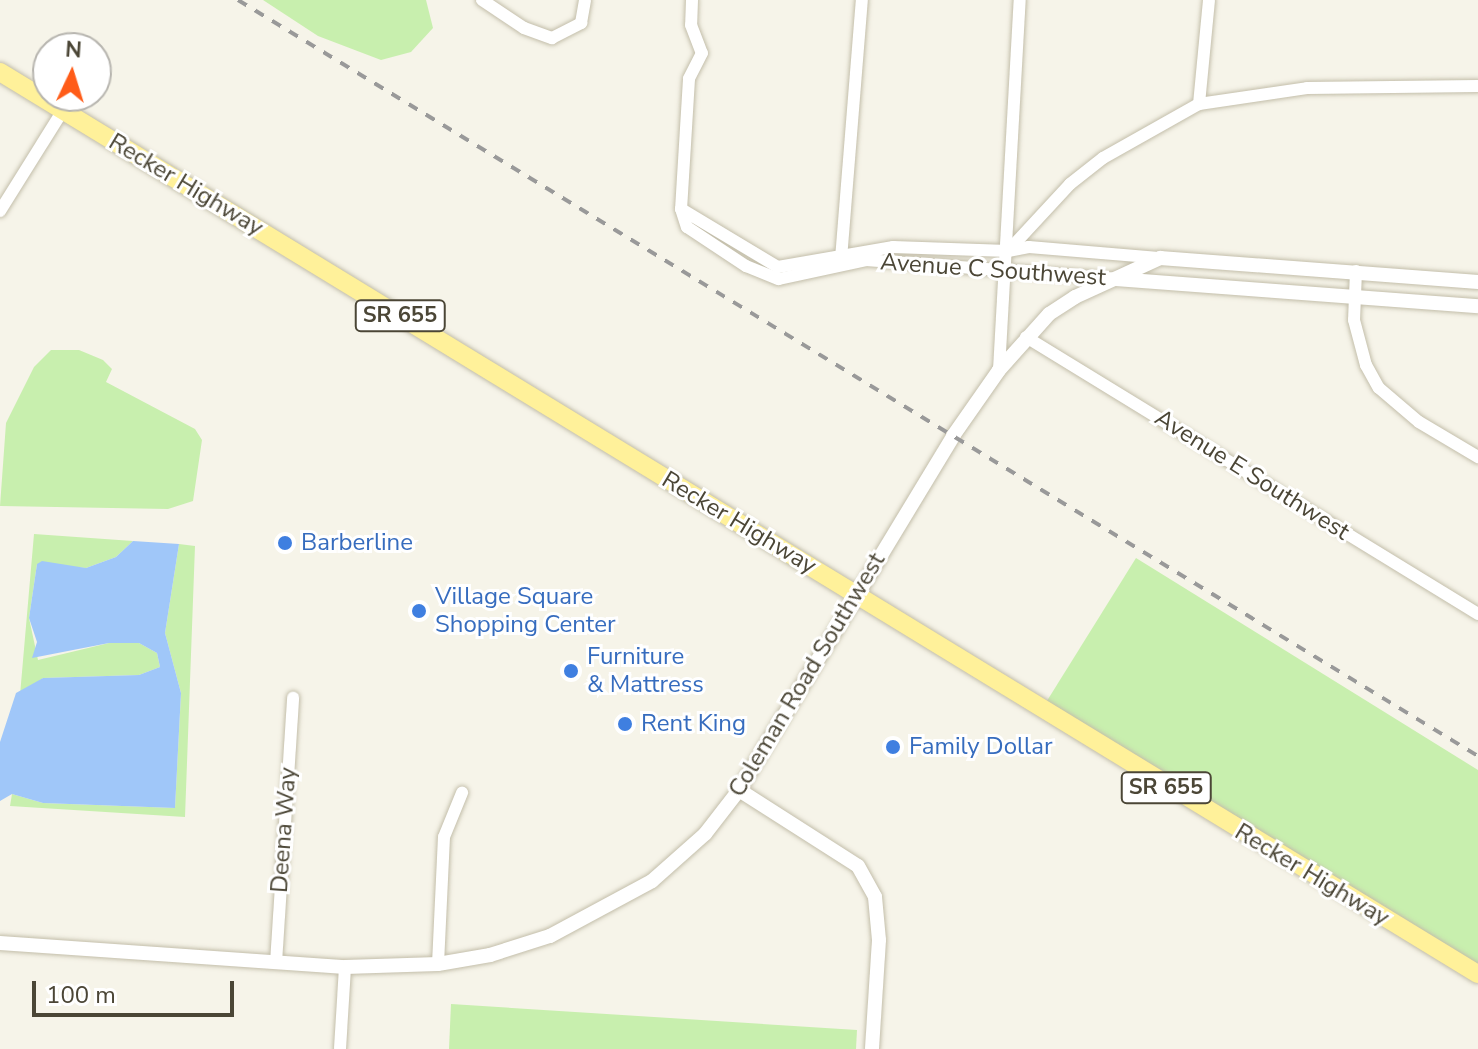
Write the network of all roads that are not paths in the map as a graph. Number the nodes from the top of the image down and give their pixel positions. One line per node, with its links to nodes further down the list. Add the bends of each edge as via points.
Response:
1 (482, 0): 2 (street, via 524,28 552,38 581,23)
2 (585, 0)
3 (692, 0): 16 (street, Avenue C Southwest, via 691,25 702,53 689,79 681,209 778,267)
4 (862, 0): 16 (street)
5 (1020, 0): 14 (street)
6 (1209, 0): 10 (street)
7 (0, 72): 9 (main road, Recker Highway / SR 655)
8 (1478, 86): 10 (street, via 1307,88)
9 (32, 91)
10 (1199, 104): 14 (street, via 1103,158 1070,184)
11 (62, 112): 13 (street)
12 (66, 112): 26 (main road, Recker Highway / SR 655)
13 (0, 211)
14 (1008, 251): 15 (street, Avenue C Southwest, via 1029,247); 16 (street, Avenue C Southwest, via 893,247); 17 (street)
15 (1160, 258): 18 (street, Avenue C Southwest); 19 (street, Coleman Road Southwest)
16 (841, 260): 17 (street, Avenue C Southwest)
17 (1007, 269): 19 (street, Avenue C Southwest); 24 (street)
18 (1356, 271): 20 (street, Avenue C Southwest); 21 (street)
19 (1116, 279): 21 (street, Avenue C Southwest); 23 (street, Coleman Road Southwest, via 1075,297)
20 (1478, 282)
21 (1354, 297): 22 (street, Avenue C Southwest); 25 (street, via 1362,353 1379,388 1419,422)
22 (1478, 306)
23 (1026, 337): 24 (street, Coleman Road Southwest); 27 (street, Avenue E Southwest)
24 (999, 370): 26 (street, Coleman Road Southwest, via 923,482)
25 (1478, 457)
26 (858, 596): 29 (street, Coleman Road Southwest); 35 (main road, Recker Highway / SR 655)
27 (1478, 614)
28 (293, 698): 32 (street, Deena Way)
29 (739, 790): 33 (street, Coleman Road Southwest, via 686,853 631,895 550,936); 37 (street, via 858,866 875,897 879,940)
30 (462, 793): 33 (street, via 444,837)
31 (0, 943): 32 (street, Coleman Road Southwest)
32 (276, 963): 34 (street, Coleman Road Southwest)
33 (438, 964): 34 (street, Coleman Road Southwest)
34 (345, 967): 36 (street)
35 (1478, 974)
36 (340, 1049)
37 (872, 1049)

